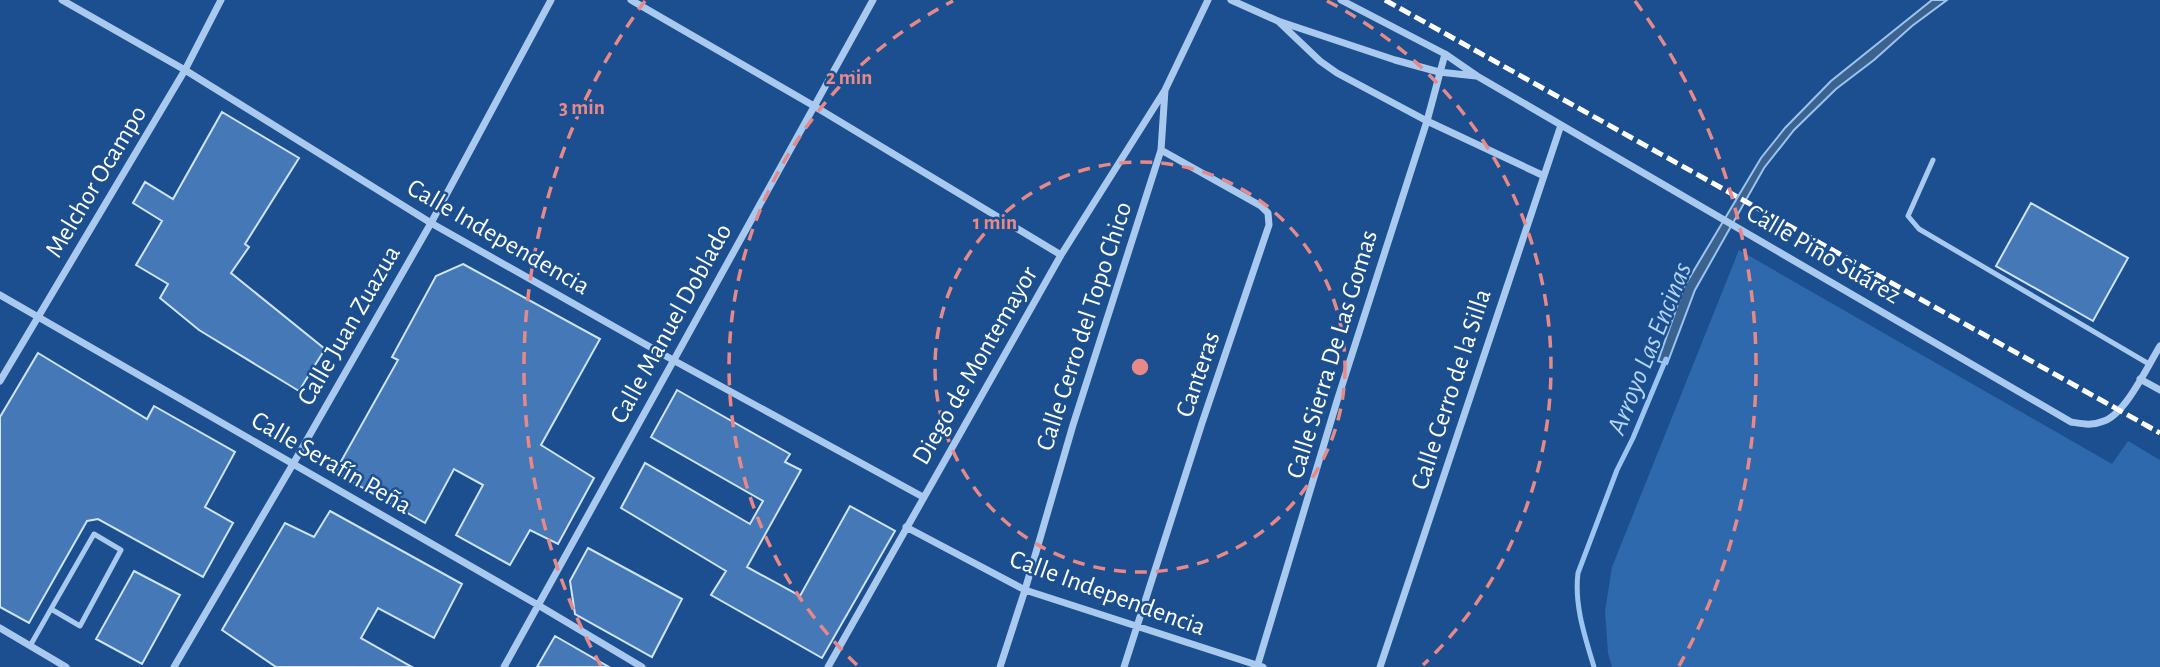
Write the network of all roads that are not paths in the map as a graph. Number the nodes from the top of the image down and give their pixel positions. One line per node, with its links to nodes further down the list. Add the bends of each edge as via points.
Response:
1 (62, 0): 11 (street, Calle Independencia)
2 (221, 0): 11 (street, Melchor Ocampo)
3 (551, 0): 21 (street, Calle Juan Zuazua)
4 (631, 0): 15 (street)
5 (873, 0): 15 (street, Calle Manuel Doblado)
6 (1208, 0): 14 (street, Calle Cerro del Topo Chico)
7 (1231, 0): 9 (street, Calle Pino Suárez)
8 (1341, 0): 10 (street, Calle Pino Suárez)
9 (1278, 21): 12 (street, Calle Pino Suárez); 16 (street, Calle Pino Suárez, via 1337,73)
10 (1445, 54): 12 (street, Calle Sierra De Las Gomas); 13 (street, Calle Pino Suárez)
11 (185, 71): 21 (street, Calle Independencia); 24 (street, Melchor Ocampo)
12 (1439, 72): 13 (street, Calle Pino Suárez); 16 (street, Calle Sierra De Las Gomas)
13 (1477, 76): 17 (street, Calle Pino Suárez)
14 (1166, 90): 18 (street, Calle Cerro del Topo Chico); 22 (street, Diego de Montemayor)
15 (814, 106): 22 (street); 26 (street, Calle Manuel Doblado)
16 (1427, 121): 20 (street, Calle Pino Suárez); 40 (street, Calle Sierra De Las Gomas, via 1337,401)
17 (1560, 125): 20 (street, Calle Cerro de la Silla); 28 (street, Calle Pino Suárez, via 2071,422 2105,421 2119,410)
18 (1161, 150): 34 (street, Calle Cerro del Topo Chico); 37 (street, Canteras, via 1261,206 1268,213 1269,225)
19 (1933, 160): 27 (lane, via 1908,216 1919,229)
20 (1542, 175): 48 (street, Calle Cerro de la Silla)
21 (431, 223): 26 (street, Calle Independencia); 31 (street, Calle Juan Zuazua)
22 (1061, 256): 32 (street, Diego de Montemayor)
23 (0, 295): 24 (street, Calle Serafín Peña)
24 (37, 318): 29 (street, Melchor Ocampo); 31 (street, Calle Serafín Peña)
25 (2160, 346): 27 (street, Calle Pino Suárez)
26 (673, 360): 32 (street, Calle Independencia); 35 (street, Calle Manuel Doblado)
27 (2149, 364): 28 (street, Calle Pino Suárez)
28 (2140, 379): 30 (street)
29 (0, 381)
30 (2160, 390)
31 (293, 464): 35 (street, Calle Serafín Peña); 42 (street, Calle Juan Zuazua)
32 (923, 497): 33 (street, Diego de Montemayor)
33 (906, 527): 34 (street, Calle Independencia); 45 (street, Diego de Montemayor)
34 (1025, 590): 37 (street, Calle Independencia); 46 (street, Calle Cerro del Topo Chico)
35 (538, 604): 43 (street, Calle Manuel Doblado); 44 (street, Calle Serafín Peña)
36 (51, 610): 36 (lane, via 94,534 121,550 80,626); 39 (lane)
37 (1138, 627): 40 (street, Calle Independencia); 47 (street, Canteras)
38 (0, 628): 39 (street)
39 (30, 646): 41 (street)
40 (1259, 666)
41 (66, 667)
42 (174, 667)
43 (504, 667)
44 (642, 667)
45 (828, 667)
46 (1000, 667)
47 (1124, 667)
48 (1380, 667)

